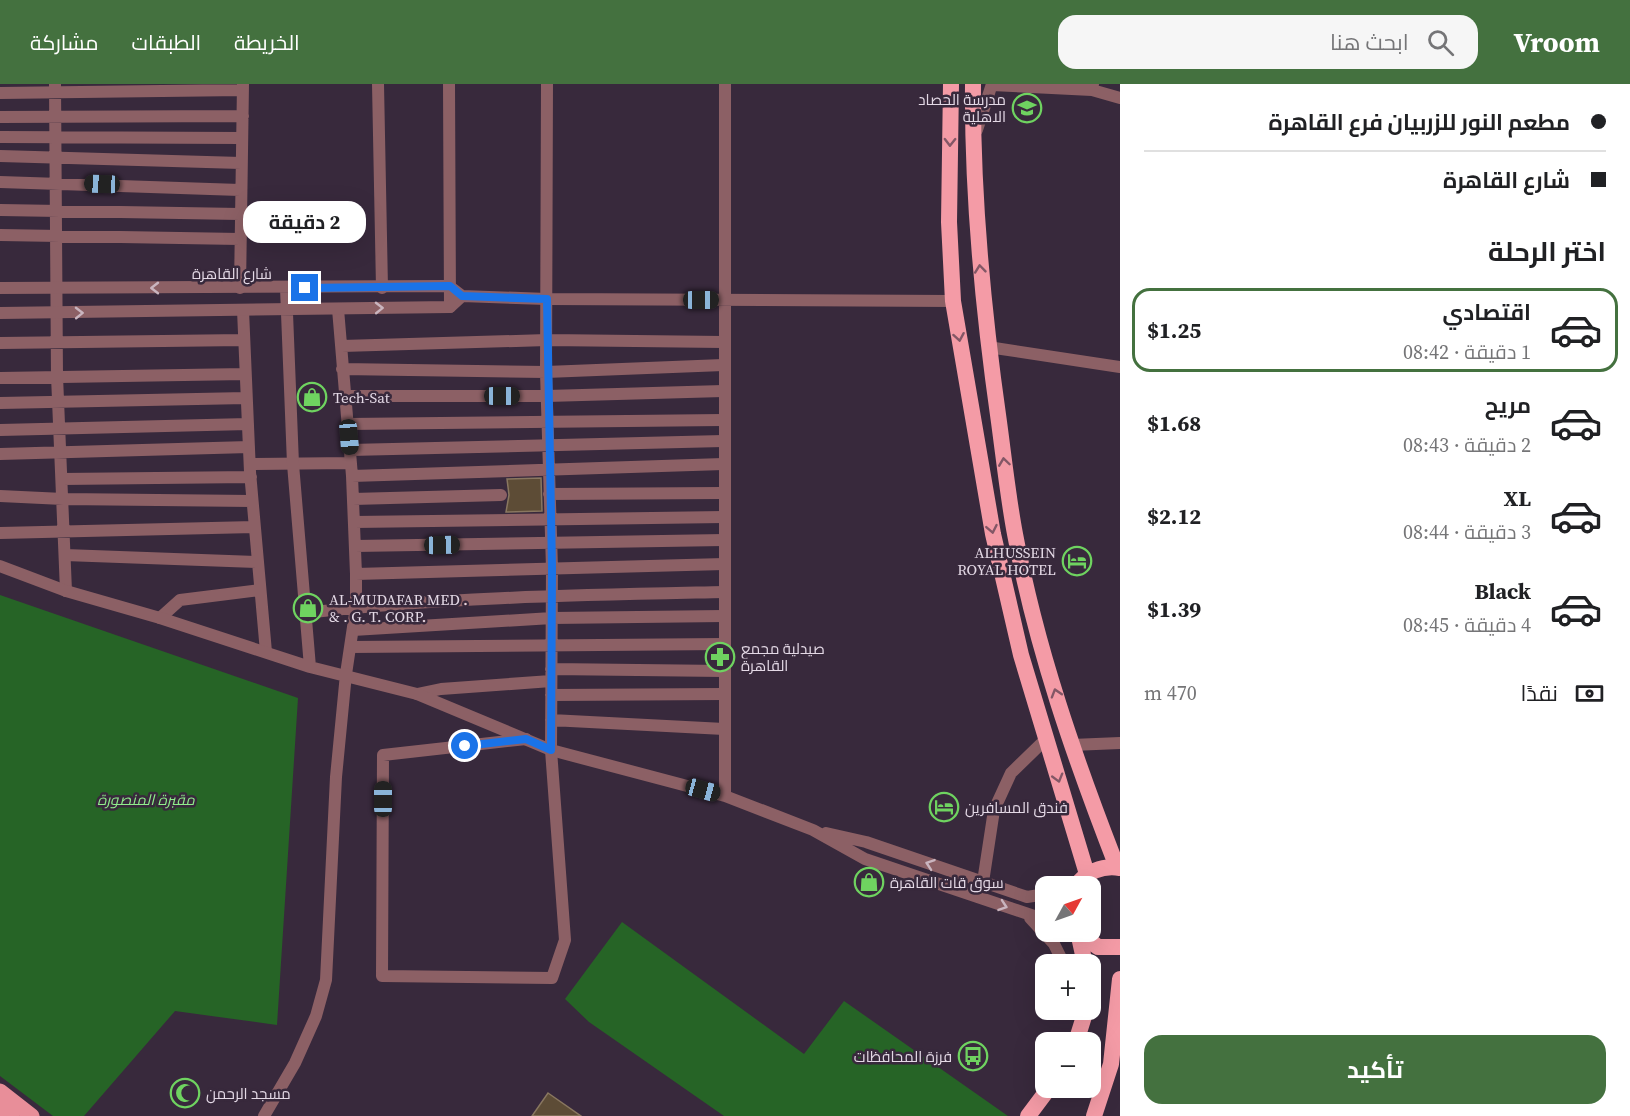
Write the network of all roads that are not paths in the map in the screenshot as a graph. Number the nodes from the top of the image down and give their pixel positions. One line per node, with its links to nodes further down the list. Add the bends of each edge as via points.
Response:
1 (378, 84): 37 (street)
2 (449, 84): 32 (street)
3 (547, 84): 39 (street)
4 (724, 84): 40 (street)
5 (951, 84): 41 (highway, one-way to 41, via 949,222)
6 (973, 84): 19 (highway)
7 (992, 84): 9 (street); 19 (street)
8 (243, 87): 10 (street); 13 (street)
9 (1092, 87): 12 (street)
10 (55, 88): 11 (street); 15 (street)
11 (0, 93)
12 (1120, 98)
13 (243, 116): 15 (street); 18 (street)
14 (0, 117): 15 (street)
15 (55, 117): 17 (street)
16 (0, 137): 17 (street)
17 (55, 138): 18 (street); 21 (street)
18 (242, 138): 22 (street)
19 (972, 142): 54 (highway, one-way to 19)
20 (0, 156): 21 (street)
21 (55, 157): 22 (street); 24 (street)
22 (241, 163): 25 (street)
23 (0, 182): 24 (street)
24 (55, 183): 25 (street); 27 (street)
25 (240, 189): 28 (street)
26 (0, 210): 27 (street)
27 (55, 210): 28 (street); 30 (street)
28 (240, 214): 31 (street)
29 (0, 236): 30 (street)
30 (56, 236): 31 (street); 34 (street)
31 (240, 239): 35 (street)
32 (450, 286): 37 (street, شارع القاهرة); 38 (street); 42 (street)
33 (0, 288): 34 (street, شارع القاهرة)
34 (57, 288): 35 (street, شارع القاهرة, one-way to 34); 47 (street)
35 (240, 288): 36 (street, شارع القاهرة)
36 (286, 288): 37 (street, شارع القاهرة); 43 (street)
37 (382, 288)
38 (462, 296): 39 (street); 42 (street)
39 (547, 299): 40 (street); 49 (street)
40 (723, 300): 41 (street); 51 (street)
41 (953, 301): 131 (highway, one-way to 131, via 993,534 1021,655)
42 (450, 307): 44 (street, one-way to 42)
43 (286, 309): 44 (street); 45 (street); 80 (street)
44 (338, 309): 53 (street)
45 (243, 310): 47 (street, one-way to 45); 48 (street)
46 (0, 313): 47 (street)
47 (56, 314): 50 (street)
48 (244, 340): 50 (street); 59 (street)
49 (547, 340): 51 (street); 53 (street); 58 (street)
50 (57, 342): 52 (street); 60 (street)
51 (723, 342): 55 (street)
52 (0, 343)
53 (342, 346): 57 (street)
54 (988, 346): 56 (street); 134 (highway, one-way to 54, via 1042,650 1015,534)
55 (723, 365): 58 (street); 62 (street)
56 (1120, 365)
57 (342, 369): 58 (street); 63 (street)
58 (546, 372): 64 (street)
59 (244, 374): 60 (street); 65 (street)
60 (57, 376): 61 (street); 66 (street)
61 (0, 378)
62 (723, 391): 64 (street); 68 (street)
63 (345, 396): 64 (street); 71 (street)
64 (547, 396): 69 (street)
65 (246, 398): 66 (street); 70 (street)
66 (58, 401): 67 (street); 72 (street)
67 (0, 403)
68 (723, 420): 69 (street); 74 (street)
69 (547, 422): 71 (street); 75 (street)
70 (248, 424): 72 (street); 76 (street)
71 (348, 424): 77 (street)
72 (59, 428): 73 (street); 78 (street)
73 (0, 430)
74 (723, 441): 75 (street); 81 (street)
75 (548, 444): 77 (street); 82 (street)
76 (249, 447): 78 (street); 83 (street)
77 (350, 450): 84 (street)
78 (60, 453): 79 (street); 85 (street)
79 (0, 454)
80 (293, 464): 83 (street); 84 (street); 113 (street)
81 (723, 464): 82 (street); 86 (street)
82 (549, 468): 84 (street); 88 (street)
83 (250, 470): 85 (street); 92 (street)
84 (351, 470): 91 (street)
85 (62, 479): 90 (street)
86 (723, 493): 88 (street); 93 (street)
87 (501, 495): 91 (street)
88 (549, 495): 94 (street)
89 (0, 496): 90 (street)
90 (63, 499): 92 (street); 97 (street)
91 (353, 499): 95 (street)
92 (252, 501): 96 (street)
93 (724, 517): 94 (street); 99 (street)
94 (549, 519): 95 (street); 100 (street)
95 (354, 522): 101 (street)
96 (254, 527): 97 (street); 103 (street)
97 (64, 532): 98 (street); 102 (street)
98 (0, 533)
99 (724, 540): 100 (street); 104 (street)
100 (550, 543): 101 (street); 106 (street)
101 (355, 546): 107 (street)
102 (65, 555): 103 (street); 108 (street)
103 (257, 562): 109 (street)
104 (724, 564): 106 (street); 110 (street)
105 (0, 566): 108 (street)
106 (552, 568): 107 (street); 111 (street)
107 (356, 574): 112 (street)
108 (66, 591): 115 (street)
109 (260, 591): 115 (street, via 180,600); 121 (street)
110 (724, 592): 111 (street); 114 (street)
111 (552, 595): 112 (street); 116 (street)
112 (356, 607): 113 (street); 117 (street)
113 (305, 613): 122 (street)
114 (724, 616): 116 (street); 119 (street)
115 (160, 618): 121 (street)
116 (552, 618): 117 (street); 118 (street)
117 (353, 630): 120 (street)
118 (552, 644): 119 (street); 120 (street); 125 (street)
119 (724, 644): 123 (street)
120 (350, 646): 124 (street)
121 (266, 652): 122 (street)
122 (310, 667): 124 (street)
123 (724, 671): 125 (street); 127 (street)
124 (346, 674): 126 (street); 156 (street, via 336,777 326,980 316,1016)
125 (551, 675): 126 (street); 128 (street)
126 (417, 694): 132 (street)
127 (724, 694): 128 (street); 130 (street)
128 (551, 695): 129 (street)
129 (551, 720): 130 (street); 135 (street)
130 (724, 729): 136 (street)
131 (1047, 738): 139 (highway, one-way to 139); 141 (street, via 1011,773 994,810)
132 (526, 739): 135 (street); 135 (street, via 383,755 382,976 552,978 565,940)
133 (1120, 743): 134 (street)
134 (1072, 745): 138 (highway)
135 (551, 750): 136 (street)
136 (725, 796): 137 (street)
137 (813, 830): 141 (street, one-way to 137, via 866,842); 143 (street, one-way to 143, via 865,859)
138 (1118, 868): 140 (highway, via 1101,868)
139 (1077, 876)
140 (1089, 876)
141 (983, 882): 142 (street, via 1027,897)
142 (1035, 896)
143 (1024, 913): 144 (street); 147 (street, via 1043,930)
144 (1035, 916)
145 (1091, 942): 146 (highway, via 1098,947)
146 (1120, 947)
147 (1058, 954)
148 (1120, 979): 149 (highway)
149 (1118, 1021): 150 (highway)
150 (1115, 1069): 158 (highway)
151 (0, 1091): 155 (main road)
152 (1042, 1098): 157 (highway)
153 (0, 1107): 154 (main road)
154 (12, 1116)
155 (32, 1116)
156 (264, 1116)
157 (1028, 1116)
158 (1094, 1116)

